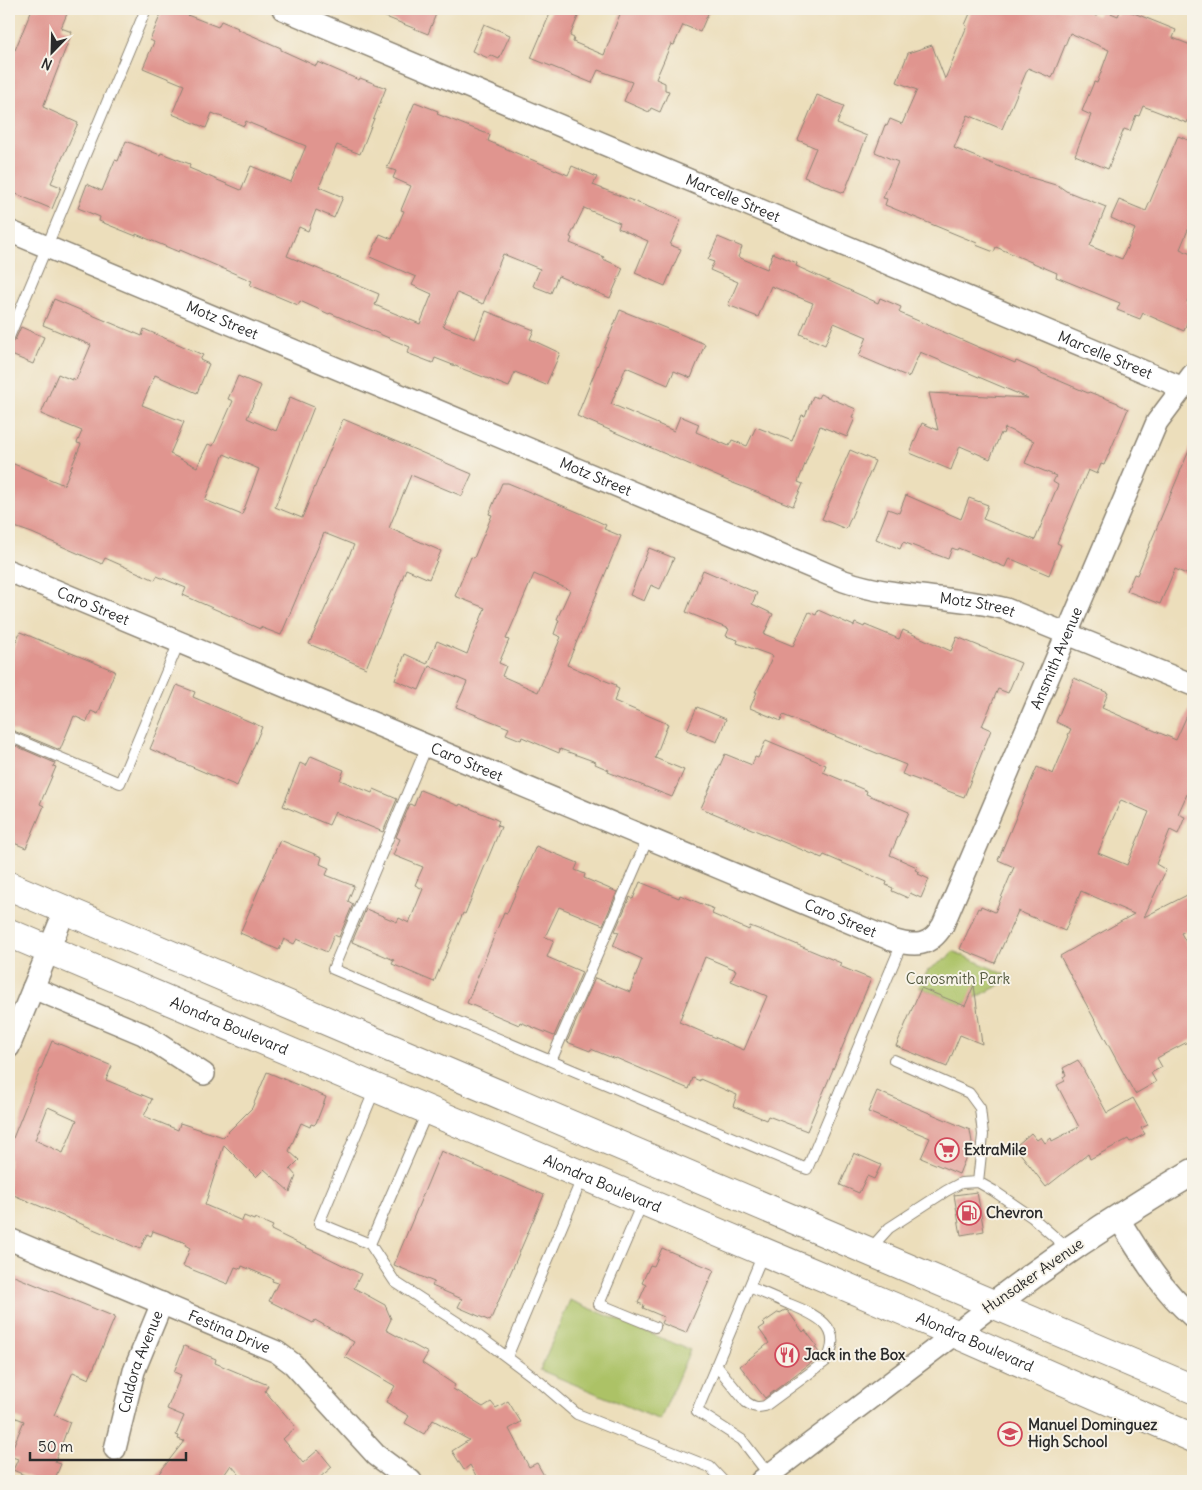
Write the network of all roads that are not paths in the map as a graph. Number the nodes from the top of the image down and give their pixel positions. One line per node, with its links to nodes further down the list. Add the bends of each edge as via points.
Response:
1 (146, 9): 4 (lane)
2 (283, 9): 6 (street, Marcelle Street)
3 (9, 230): 4 (street, Motz Street)
4 (47, 246): 5 (lane); 8 (street, Motz Street, via 844,581 870,589 992,605)
5 (9, 337)
6 (1188, 381): 8 (street, Ansmith Avenue, via 1157,422)
7 (9, 571): 9 (street, Caro Street)
8 (1068, 633): 10 (street, Motz Street); 17 (street, Ansmith Avenue, via 943,925)
9 (179, 642): 11 (lane, via 120,783); 12 (street, Caro Street)
10 (1193, 685)
11 (9, 736)
12 (427, 746): 13 (street, Caro Street); 23 (lane, via 333,969)
13 (648, 838): 18 (street, Caro Street); 23 (lane)
14 (9, 886): 15 (main road)
15 (66, 910): 19 (street); 27 (main road)
16 (9, 933): 19 (main road, Alondra Boulevard)
17 (926, 943): 18 (street, Caro Street)
18 (902, 944): 23 (lane, via 807,1169)
19 (49, 950): 20 (street); 25 (main road, Alondra Boulevard)
20 (33, 988): 21 (street); 24 (street, via 143,1034)
21 (9, 1047)
22 (894, 1060): 30 (lane, via 969,1093 980,1108 983,1135)
23 (551, 1061)
24 (204, 1074)
25 (376, 1088): 26 (main road, Alondra Boulevard); 34 (lane, via 319,1223)
26 (428, 1110): 29 (main road, Alondra Boulevard); 34 (lane)
27 (600, 1136): 29 (main road); 35 (main road)
28 (1193, 1172): 32 (street, Hunsaker Avenue)
29 (583, 1176): 31 (main road, Alondra Boulevard); 44 (lane)
30 (978, 1182): 35 (lane, via 961,1183 946,1190 889,1228); 36 (lane, via 1032,1217)
31 (643, 1201): 37 (main road, Alondra Boulevard); 42 (lane, via 600,1304)
32 (1118, 1218): 36 (street, Hunsaker Avenue); 41 (street, via 1156,1278)
33 (9, 1239): 39 (street, Festina Drive)
34 (370, 1244): 44 (lane, via 395,1282)
35 (869, 1250): 40 (main road)
36 (1069, 1250): 40 (street, Hunsaker Avenue)
37 (764, 1252): 38 (lane); 43 (main road, Alondra Boulevard)
38 (749, 1287): 45 (lane); 45 (lane, via 820,1318 829,1329 832,1348 826,1361 765,1406 759,1407 746,1402)
39 (162, 1303): 48 (street, Caldora Avenue, via 134,1371); 50 (street, Festina Drive, via 260,1344 285,1358 376,1455)
40 (993, 1304): 43 (street, Hunsaker Avenue); 46 (main road)
41 (1193, 1317)
42 (655, 1327)
43 (955, 1333): 47 (main road, Alondra Boulevard); 49 (street, Hunsaker Avenue)
44 (507, 1357): 51 (lane, via 577,1414 710,1468)
45 (716, 1365): 49 (lane, via 697,1411 742,1440)
46 (1193, 1389)
47 (1193, 1438)
48 (115, 1449)
49 (765, 1478)
50 (411, 1481)
51 (723, 1481)

